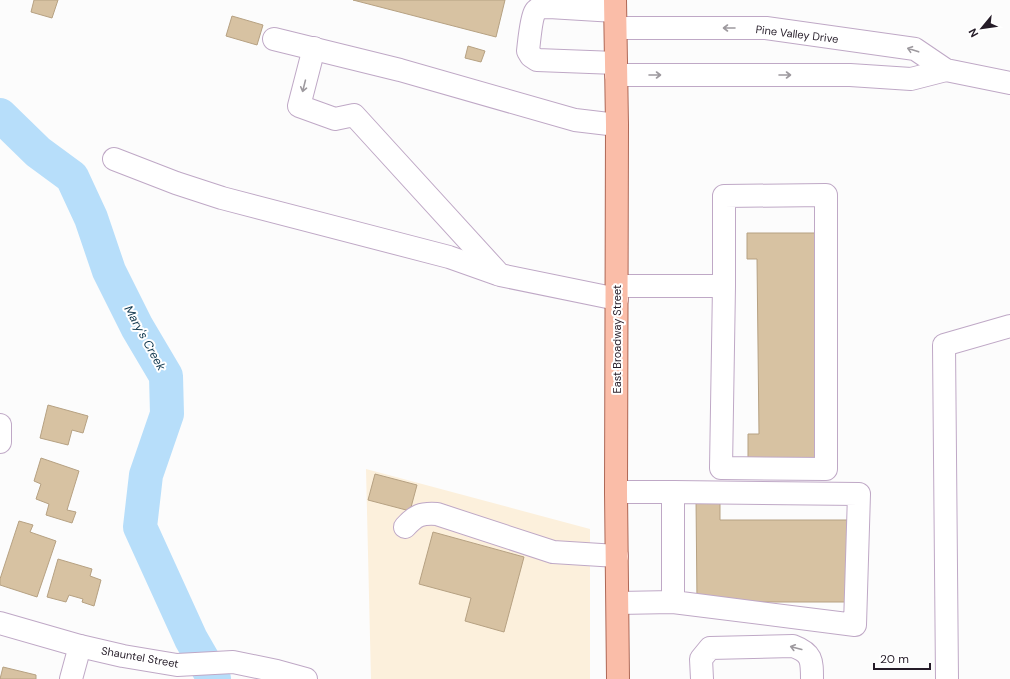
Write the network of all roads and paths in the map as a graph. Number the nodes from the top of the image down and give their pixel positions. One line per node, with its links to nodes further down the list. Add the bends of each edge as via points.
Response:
1 (532, 6): 2 (street, Pine Valley Drive); 5 (street, Pine Valley Drive, via 528,51 531,56 537,60)
2 (616, 13): 5 (main road, East Broadway Street); 6 (street, Pine Valley Drive, one-way to 2, via 915,49 766,28)
3 (274, 38): 4 (street)
4 (314, 48): 8 (street, via 575,120); 10 (street, one-way to 10, via 299,106 334,119 354,115)
5 (616, 69): 6 (street, Pine Valley Drive, one-way to 6, via 911,79); 8 (main road, East Broadway Street)
6 (946, 70): 7 (street, Pine Valley Drive)
7 (1010, 83)
8 (617, 124): 12 (main road, East Broadway Street)
9 (114, 159): 10 (street, via 222,198 449,257)
10 (500, 275): 12 (street)
11 (724, 286): 11 (street, via 724,196 826,195 826,469 720,468); 12 (street)
12 (617, 293): 16 (main road, East Broadway Street)
13 (1010, 326): 29 (street, via 944,345)
14 (0, 425): 15 (street)
15 (0, 442)
16 (616, 492): 17 (street); 19 (main road, East Broadway Street)
17 (673, 492): 20 (street); 20 (street, via 860,494 855,625)
18 (405, 527): 19 (street, via 424,513 437,514 552,552)
19 (617, 556): 21 (main road, East Broadway Street)
20 (673, 602): 21 (street)
21 (618, 603): 26 (main road, East Broadway Street)
22 (0, 623): 23 (street, Shauntel Street)
23 (80, 646): 24 (street); 25 (street, Shauntel Street, via 177,665 233,662)
24 (71, 679)
25 (306, 679)
26 (618, 679)
27 (702, 679): 28 (street, one-way to 27, via 812,663 805,651 793,646 710,648 701,659)
28 (812, 679)
29 (947, 679)

